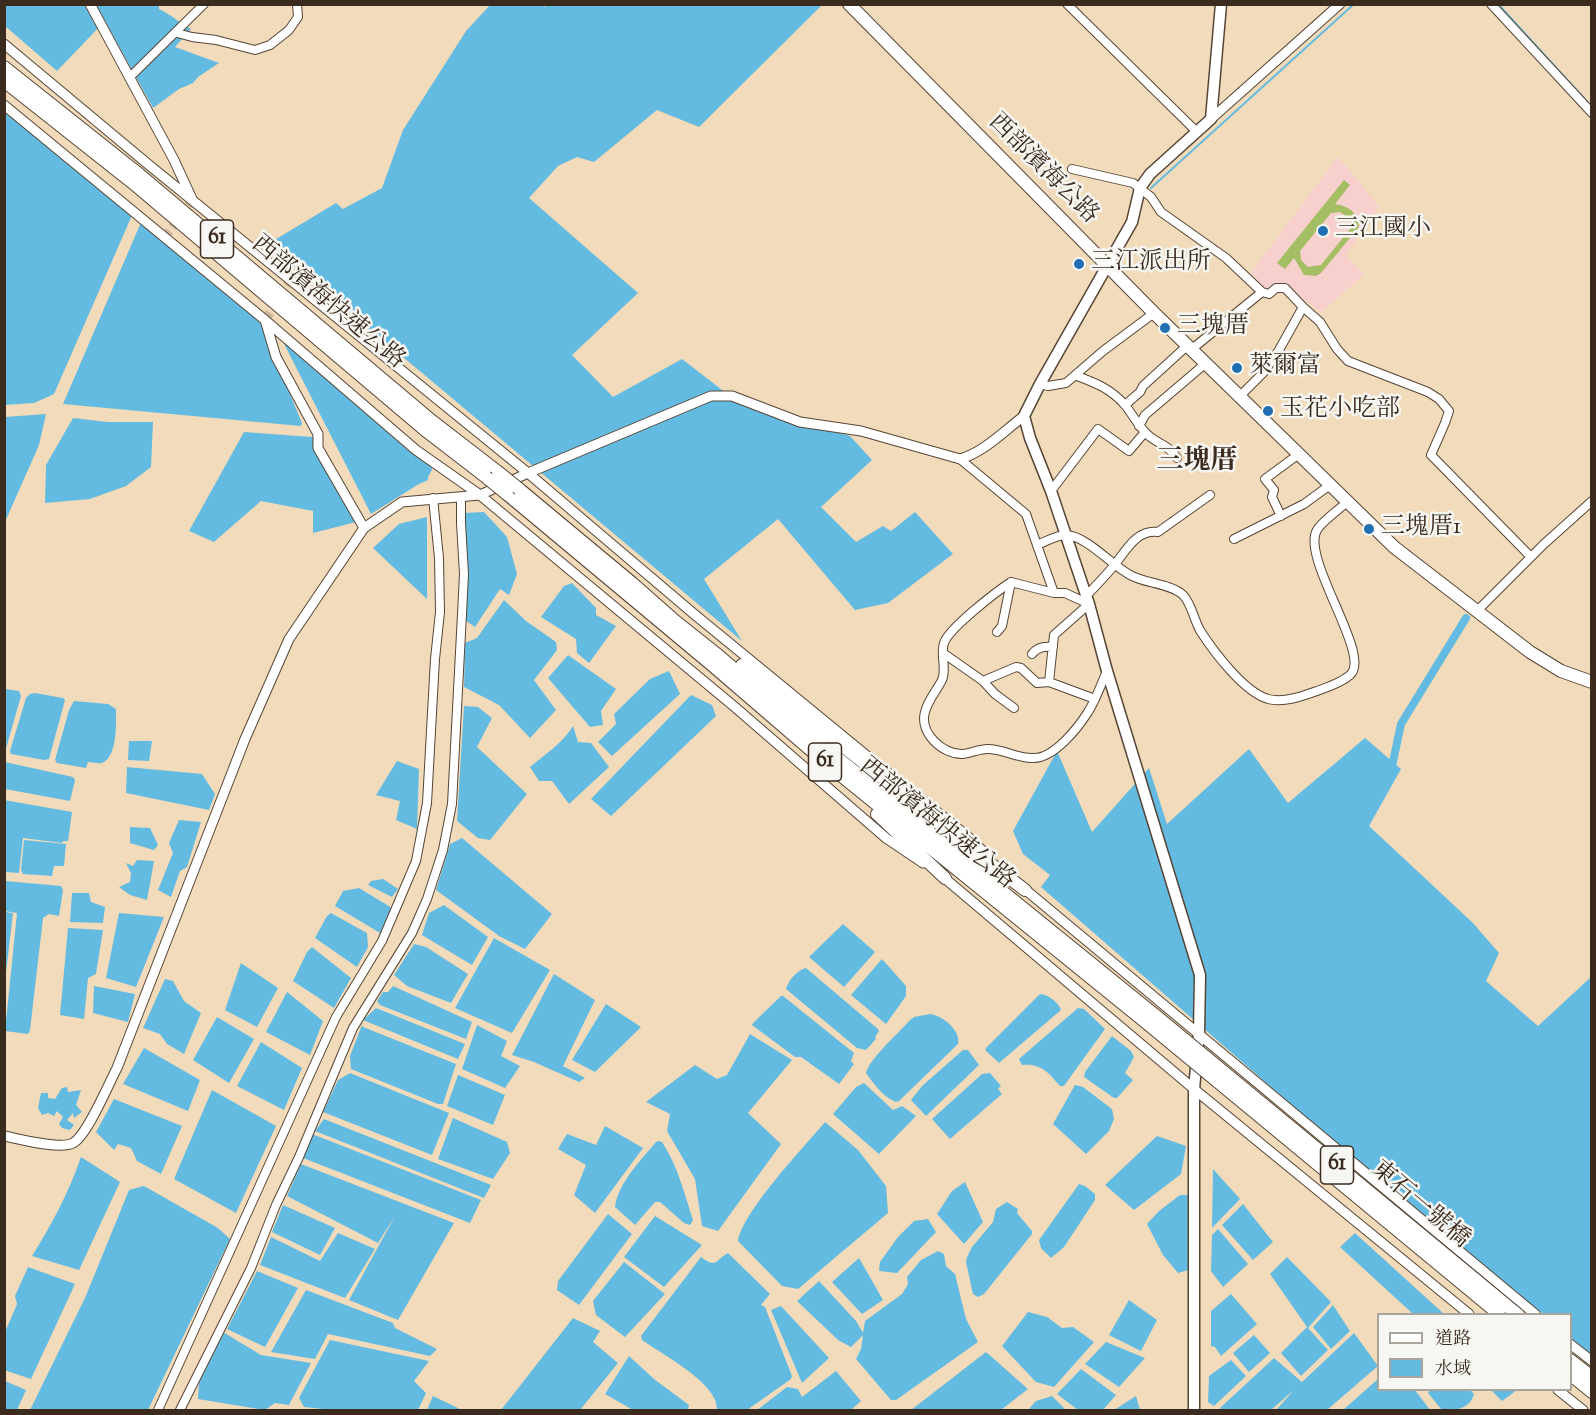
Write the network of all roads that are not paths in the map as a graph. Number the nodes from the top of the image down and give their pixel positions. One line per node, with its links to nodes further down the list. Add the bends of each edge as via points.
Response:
1 (90, 4): 12 (street)
2 (204, 4): 9 (street)
3 (297, 4): 9 (street, via 298,17 289,30 270,45 255,50)
4 (849, 4): 21 (main road, 西部濱海公路)
5 (1067, 4): 17 (street)
6 (1221, 4): 16 (main road)
7 (1340, 4): 16 (street)
8 (1491, 4): 15 (street)
9 (177, 33): 12 (street)
10 (4, 44): 20 (street)
11 (4, 67): 40 (main road, 西部濱海快速公路 / 61, bridge, via 498,472)
12 (130, 77): 20 (street)
13 (4, 81): 40 (main road, 西部濱海快速公路 / 61, bridge, via 133,183 424,430 486,477)
14 (4, 105): 25 (street)
15 (1592, 113)
16 (1211, 119): 17 (main road)
17 (1197, 132): 19 (main road, via 1149,174)
18 (1072, 169): 19 (street)
19 (1140, 188): 21 (main road, via 1132,222); 22 (street, via 1161,212 1226,258)
20 (192, 201): 37 (street)
21 (1107, 265): 24 (main road, 西部濱海公路); 29 (main road)
22 (1262, 292): 23 (street, via 1269,294 1276,288 1286,288); 26 (street)
23 (1303, 307): 30 (street, via 1280,350); 52 (street, via 1320,321 1348,361 1428,392 1446,406 1449,411 1431,455)
24 (1154, 313): 26 (main road, 西部濱海公路); 28 (street)
25 (265, 320): 41 (street, via 423,455); 48 (street, via 276,357 318,434 318,448)
26 (1190, 347): 27 (main road, 西部濱海公路); 31 (street)
27 (1206, 363): 30 (main road, 西部濱海公路); 33 (street, via 1145,415)
28 (1077, 376): 29 (street, via 1048,387); 31 (street, via 1104,386)
29 (1040, 384): 32 (main road)
30 (1240, 396): 34 (main road, 西部濱海公路)
31 (1125, 405): 33 (street)
32 (1024, 416): 36 (street, via 984,448); 39 (main road)
33 (1142, 429): 35 (street, via 1171,449); 39 (street, via 1129,452 1098,429)
34 (1299, 454): 38 (main road, 西部濱海公路); 47 (street, via 1265,479 1274,490 1272,497)
35 (1177, 458)
36 (960, 459): 37 (street, via 861,431 800,422 732,396 711,396); 51 (street, via 1026,514)
37 (528, 473): 41 (street); 70 (street, via 966,835)
38 (1330, 485): 46 (main road, 西部濱海公路); 47 (street)
39 (1051, 491): 49 (main road)
40 (513, 492): 55 (main road, 西部濱海快速公路 / 61)
41 (480, 495): 43 (street); 69 (street, via 886,838)
42 (1210, 495): 53 (street, via 1158,532 1151,531 1127,546)
43 (460, 497): 44 (street); 87 (street, via 464,574 460,660 452,804 443,850 412,933 353,1028 254,1259)
44 (436, 498): 48 (street, via 402,502); 86 (street, via 440,612 427,803 417,861 381,941 336,1017)
45 (1592, 501): 52 (street)
46 (1347, 502): 53 (street, via 1317,528 1313,541 1350,640 1354,669 1337,683 1302,697 1270,699 1246,686 1202,633 1183,595 1133,577); 58 (main road, 西部濱海公路, via 1394,547)
47 (1281, 516): 50 (street)
48 (364, 528): 74 (street, via 289,639 245,739 117,1068 80,1137 66,1145)
49 (1066, 534): 51 (street); 53 (street, via 1082,540); 57 (main road)
50 (1234, 539)
51 (1037, 545): 56 (street)
52 (1531, 557): 58 (street)
53 (1114, 565): 57 (street)
54 (1011, 582): 56 (street); 59 (street, via 1002,626); 61 (street, via 952,631 944,642)
55 (628, 587): 69 (main road, via 712,675 884,819); 70 (main road, via 731,656); 71 (main road, 西部濱海快速公路 / 61)
56 (1054, 593): 57 (street)
57 (1088, 600): 60 (street, via 1054,635); 63 (main road)
58 (1477, 611): 66 (main road, 西部濱海公路, via 1530,652 1561,671)
59 (997, 632)
60 (1053, 647): 62 (street, via 1046,646); 65 (street)
61 (943, 653): 64 (street); 67 (street, via 944,676 925,712 924,722 929,735 952,752 962,754 986,748 1044,758 1059,747)
62 (1032, 654)
63 (1107, 671): 67 (street); 72 (main road, via 1200,975)
64 (983, 681): 65 (street, via 1016,667 1037,683); 68 (street)
65 (1049, 682): 67 (street)
66 (1592, 682)
67 (1095, 699)
68 (1014, 708)
69 (945, 878): 73 (street)
70 (1025, 890): 72 (street)
71 (1152, 1020): 76 (main road, 東石一號橋 / 61, bridge); 77 (main road, 東石一號橋 / 61, bridge)
72 (1199, 1034): 73 (main road); 78 (street)
73 (1194, 1089): 75 (street); 88 (main road)
74 (4, 1136)
75 (1468, 1313)
76 (1498, 1313)
77 (1516, 1313)
78 (1534, 1313)
79 (1572, 1346): 80 (street)
80 (1592, 1361)
81 (1572, 1362): 83 (main road)
82 (1572, 1376): 85 (main road)
83 (1592, 1377)
84 (1560, 1391): 89 (street)
85 (1592, 1392)
86 (158, 1410)
87 (180, 1410)
88 (1194, 1410)
89 (1583, 1410)

